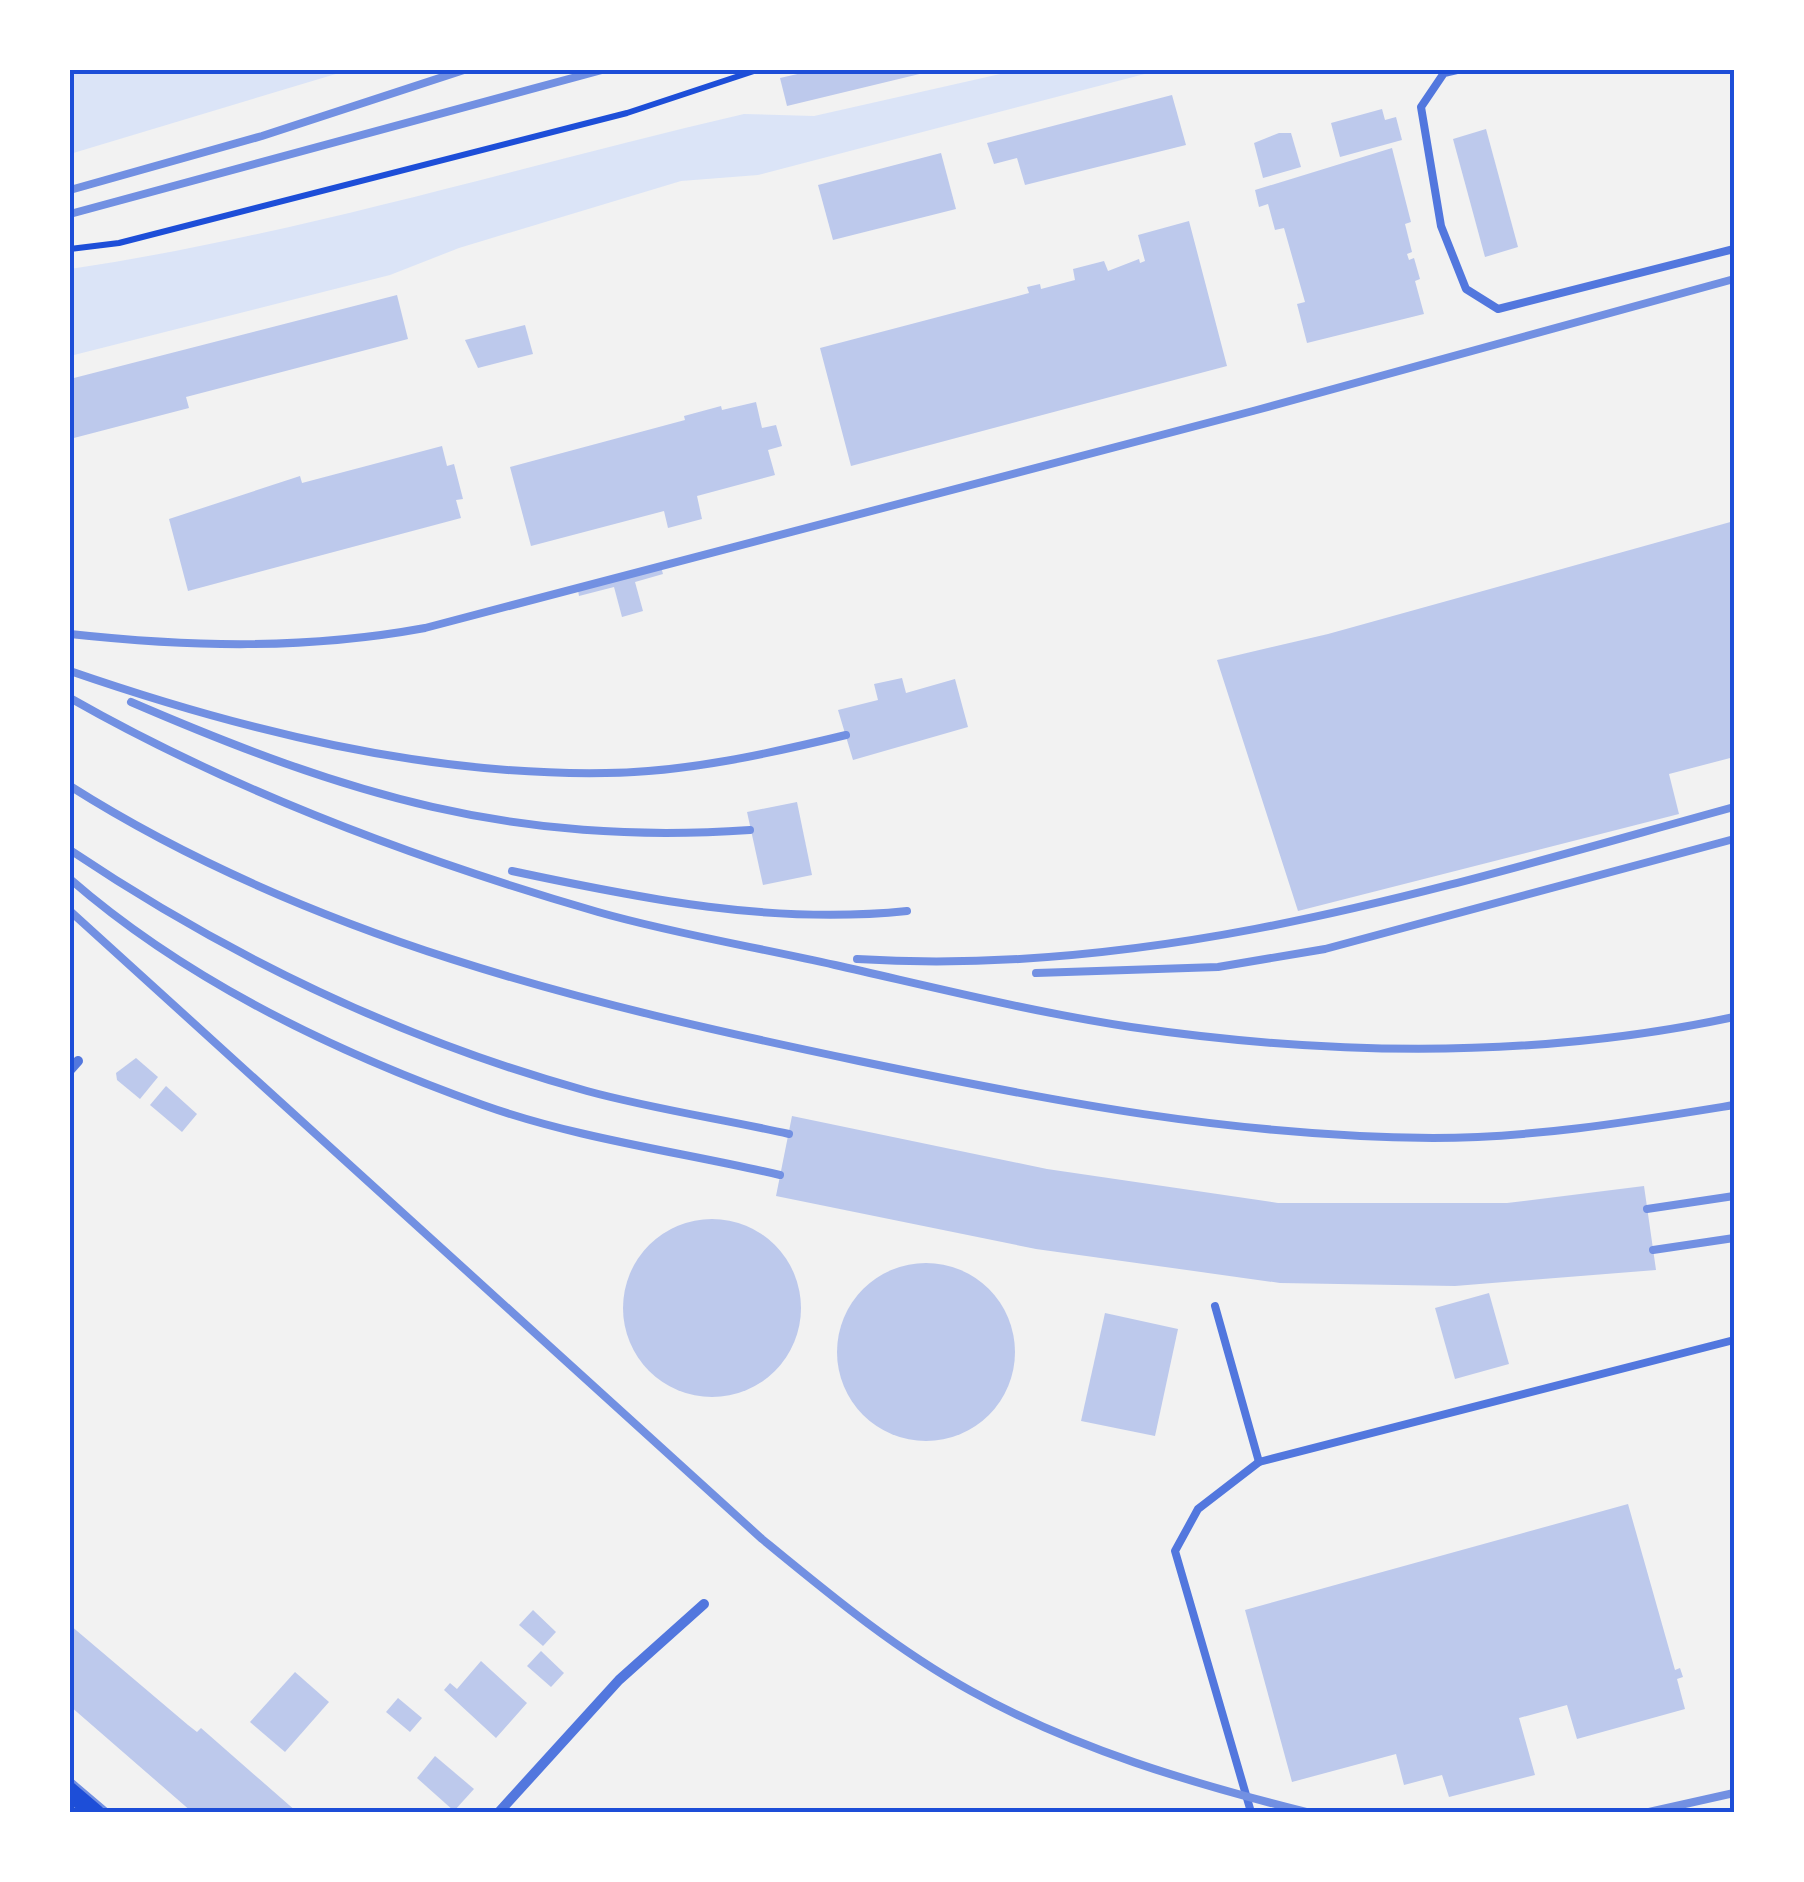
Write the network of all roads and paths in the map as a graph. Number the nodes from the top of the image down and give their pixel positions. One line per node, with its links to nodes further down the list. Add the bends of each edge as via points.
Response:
1 (757, 70): 3 (path, via 609,118 120,243)
2 (1456, 70): 4 (lane, via 1444,73 1421,107 1441,226 1466,289 1498,309)
3 (70, 249)
4 (1734, 249)
5 (1215, 1306): 7 (lane)
6 (1734, 1340): 7 (lane)
7 (1259, 1462): 12 (lane, via 1198,1509 1175,1552)
8 (704, 1604): 11 (street, via 618,1680)
9 (70, 1791): 10 (main road)
10 (94, 1812)
11 (498, 1812)
12 (1250, 1812)

